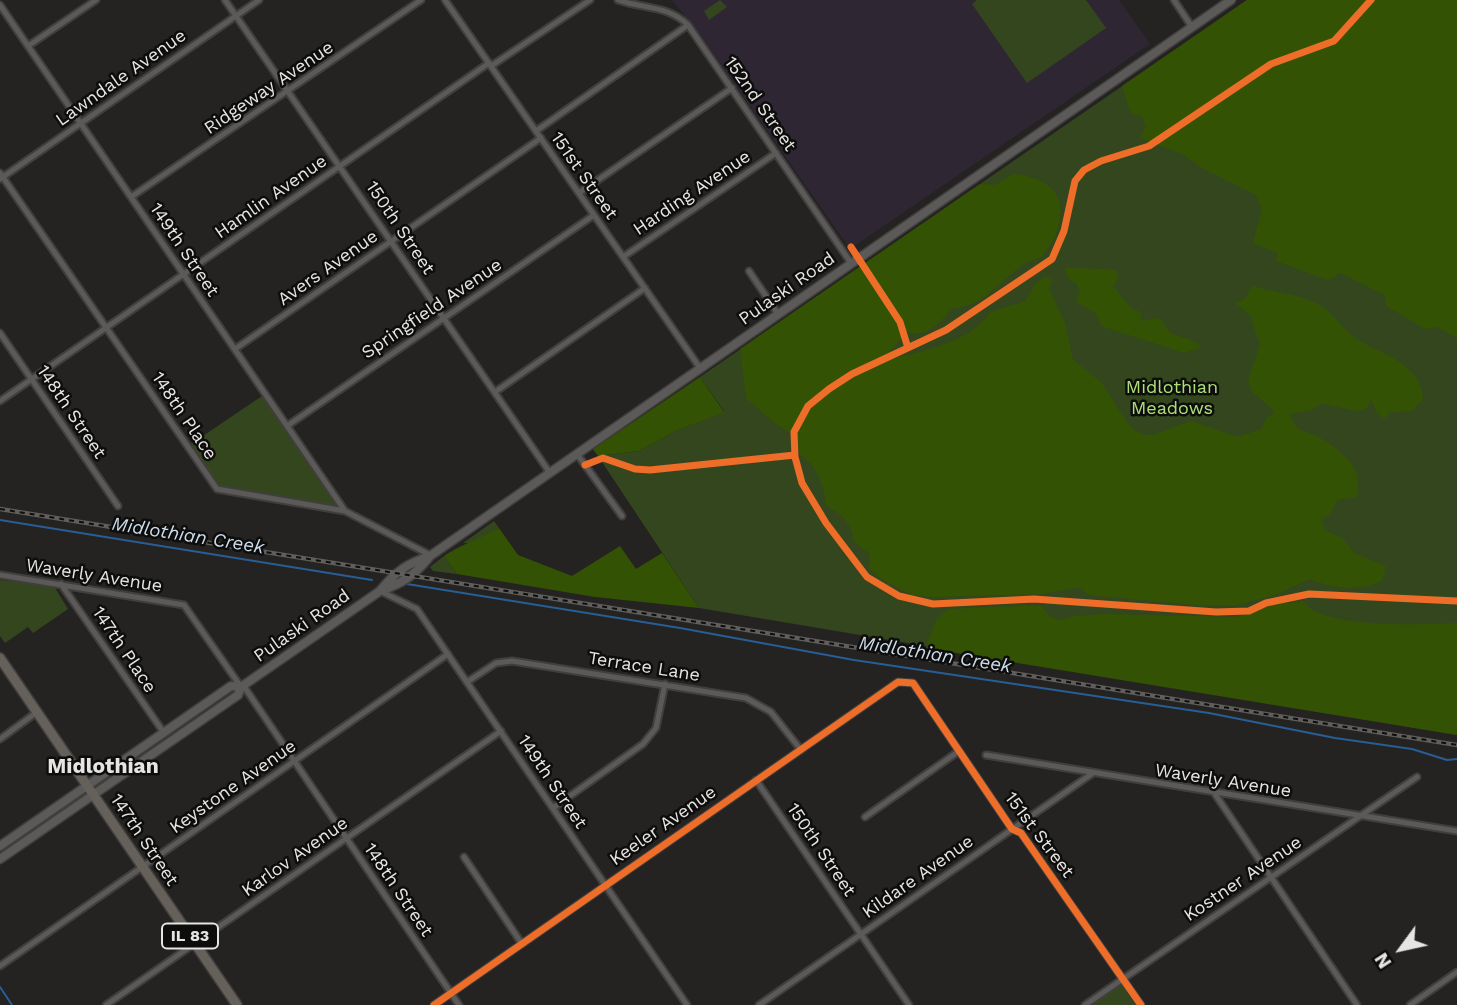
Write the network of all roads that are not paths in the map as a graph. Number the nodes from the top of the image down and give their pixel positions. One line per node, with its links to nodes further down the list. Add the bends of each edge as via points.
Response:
1 (96, 0): 15 (street)
2 (225, 0): 12 (street, 150th Street)
3 (259, 0): 12 (street, Lawndale Avenue)
4 (421, 0): 18 (street, Ridgeway Avenue)
5 (455, 0): 10 (street)
6 (590, 0): 16 (street, Hamlin Avenue)
7 (618, 0): 13 (street, 152nd Street, via 665,10)
8 (1174, 0): 14 (street)
9 (1231, 0): 14 (main road, Pulaski Road)
10 (447, 2): 16 (street, 151st Street)
11 (0, 5): 15 (street, 149th Street)
12 (236, 16): 18 (street, 150th Street); 19 (street, Lawndale Avenue)
13 (688, 25): 17 (street, 152nd Street); 20 (street)
14 (1192, 27): 30 (main road, Pulaski Road)
15 (28, 46): 19 (street, 149th Street)
16 (490, 65): 20 (street, 151st Street); 23 (street, Hamlin Avenue)
17 (732, 88): 22 (street, 152nd Street); 25 (street)
18 (288, 92): 23 (street, 150th Street); 26 (street, Ridgeway Avenue)
19 (81, 123): 24 (street, Lawndale Avenue); 26 (street, 149th Street)
20 (536, 131): 21 (street, 151st Street)
21 (541, 138): 25 (street, 151st Street); 28 (street, Avers Avenue)
22 (776, 153): 29 (street, Harding Avenue); 30 (street, 152nd Street)
23 (341, 165): 28 (street, 150th Street); 32 (street, Hamlin Avenue)
24 (1, 176): 36 (street, 148th Place)
25 (579, 193): 27 (street, 151st Street)
26 (131, 197): 32 (street, 149th Street)
27 (594, 215): 29 (street, 151st Street); 35 (street, Springfield Avenue)
28 (392, 241): 35 (street, 150th Street); 38 (street, Avers Avenue)
29 (623, 257): 33 (street, 151st Street)
30 (851, 263): 34 (main road, Pulaski Road)
31 (749, 271): 34 (street)
32 (184, 274): 36 (street, Hamlin Avenue); 38 (street, 149th Street)
33 (645, 288): 39 (street, 151st Street); 41 (street)
34 (778, 314): 39 (main road, Pulaski Road)
35 (444, 317): 41 (street, 150th Street); 43 (street, Springfield Avenue)
36 (106, 328): 40 (street, Hamlin Avenue); 47 (street, 148th Place, via 217,489)
37 (0, 333): 40 (street, 148th Street)
38 (235, 349): 43 (street, 149th Street)
39 (700, 368): 44 (main road, Pulaski Road)
40 (32, 379): 42 (street, Hamlin Avenue); 46 (street, 148th Street)
41 (495, 392): 45 (street, 150th Street)
42 (0, 401)
43 (287, 426): 47 (street, 149th Street)
44 (577, 454): 45 (main road, Pulaski Road); 48 (street)
45 (550, 473): 49 (main road, Pulaski Road)
46 (118, 506)
47 (345, 510): 49 (street, 148th Place)
48 (622, 516)
49 (430, 556): 52 (main road, Pulaski Road, via 393,574)
50 (0, 575): 51 (street, Waverly Avenue)
51 (61, 584): 53 (street, Waverly Avenue); 62 (street, 147th Place)
52 (380, 591): 54 (street, 149th Street, via 417,609); 59 (main road, Pulaski Road)
53 (184, 605): 59 (street, 148th Street)
54 (448, 654): 56 (street, 149th Street); 67 (street, Keystone Avenue)
55 (0, 658): 60 (main road, 147th Street / IL 83)
56 (467, 682): 58 (street, Terrace Lane, via 496,663 512,661); 61 (street, 149th Street)
57 (913, 683): 64 (street, Keeler Avenue, via 898,682); 65 (street, 151st Street)
58 (665, 684): 64 (street, Terrace Lane, via 758,703); 73 (street, via 656,729 643,744)
59 (242, 686): 62 (main road, Pulaski Road, via 231,686); 67 (street, 148th Street); 71 (main road, Pulaski Road, via 238,695)
60 (38, 712): 63 (street); 71 (main road, 147th Street / IL 83)
61 (500, 732): 73 (street, 149th Street); 78 (street, Karlov Avenue)
62 (164, 733): 71 (main road, Pulaski Road)
63 (0, 739)
64 (801, 750): 70 (street, Keeler Avenue)
65 (960, 751): 74 (street); 76 (street, 151st Street)
66 (986, 755): 68 (street, Waverly Avenue)
67 (295, 761): 78 (street, 148th Street); 82 (street, Keystone Avenue)
68 (1093, 773): 72 (street, Waverly Avenue); 76 (street, Kildare Avenue)
69 (1418, 777): 75 (street, Kostner Avenue)
70 (756, 780): 84 (street, Keeler Avenue); 85 (street, 150th Street)
71 (91, 790): 79 (main road, Pulaski Road); 81 (main road, Pulaski Road); 82 (main road, 147th Street / IL 83)
72 (1215, 794): 75 (street, Waverly Avenue); 83 (street)
73 (553, 808): 84 (street, 149th Street)
74 (865, 817)
75 (1359, 817): 77 (street, Waverly Avenue); 83 (street, Kostner Avenue)
76 (1012, 828): 85 (street, Kildare Avenue); 90 (street, 151st Street, via 1021,833)
77 (1457, 831)
78 (347, 838): 86 (street, Karlov Avenue); 91 (street, 148th Street)
79 (0, 846)
80 (464, 857): 87 (street)
81 (0, 859)
82 (143, 867): 86 (main road, 147th Street / IL 83); 88 (street, Keystone Avenue)
83 (1270, 877): 90 (street, Kostner Avenue); 101 (street)
84 (606, 886): 87 (street, Keeler Avenue); 96 (street, 149th Street)
85 (861, 934): 97 (street, Kildare Avenue); 98 (street, 150th Street)
86 (195, 944): 92 (street, Karlov Avenue); 93 (main road, 147th Street / IL 83)
87 (522, 944): 91 (street, Keeler Avenue)
88 (0, 966)
89 (1457, 972): 102 (street)
90 (1123, 979): 99 (street, Kostner Avenue); 100 (street, 151st Street)
91 (451, 993): 94 (street, Keeler Avenue); 95 (street, 148th Street)
92 (106, 1005)
93 (237, 1005)
94 (434, 1005)
95 (459, 1005)
96 (687, 1005)
97 (759, 1005)
98 (909, 1005)
99 (1085, 1005)
100 (1141, 1005)
101 (1357, 1005)
102 (1410, 1005)

